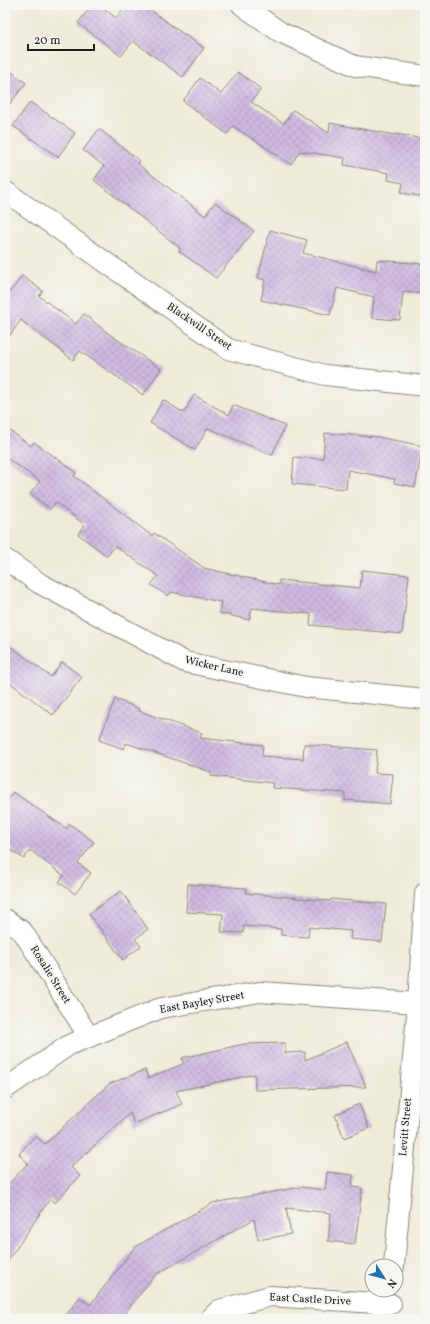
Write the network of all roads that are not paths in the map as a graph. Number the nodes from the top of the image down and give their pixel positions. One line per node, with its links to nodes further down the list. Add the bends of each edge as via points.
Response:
1 (242, 5): 2 (street, via 280,32 355,66)
2 (425, 76)
3 (5, 191): 4 (street, Blackwill Street, via 228,349 325,375)
4 (425, 386)
5 (5, 559): 6 (street, Wicker Lane, via 39,583 185,662 306,687)
6 (425, 699)
7 (425, 893): 9 (street, Levitt Street)
8 (5, 919): 10 (street, Rosalie Street, via 24,932)
9 (418, 1003): 10 (street, East Bayley Street, via 260,992 161,1008); 12 (street, Levitt Street)
10 (89, 1037): 11 (street, East Bayley Street, via 69,1045)
11 (5, 1089)
12 (395, 1258)
13 (391, 1304): 14 (street, East Castle Drive, via 270,1296 220,1310)
14 (210, 1319)

